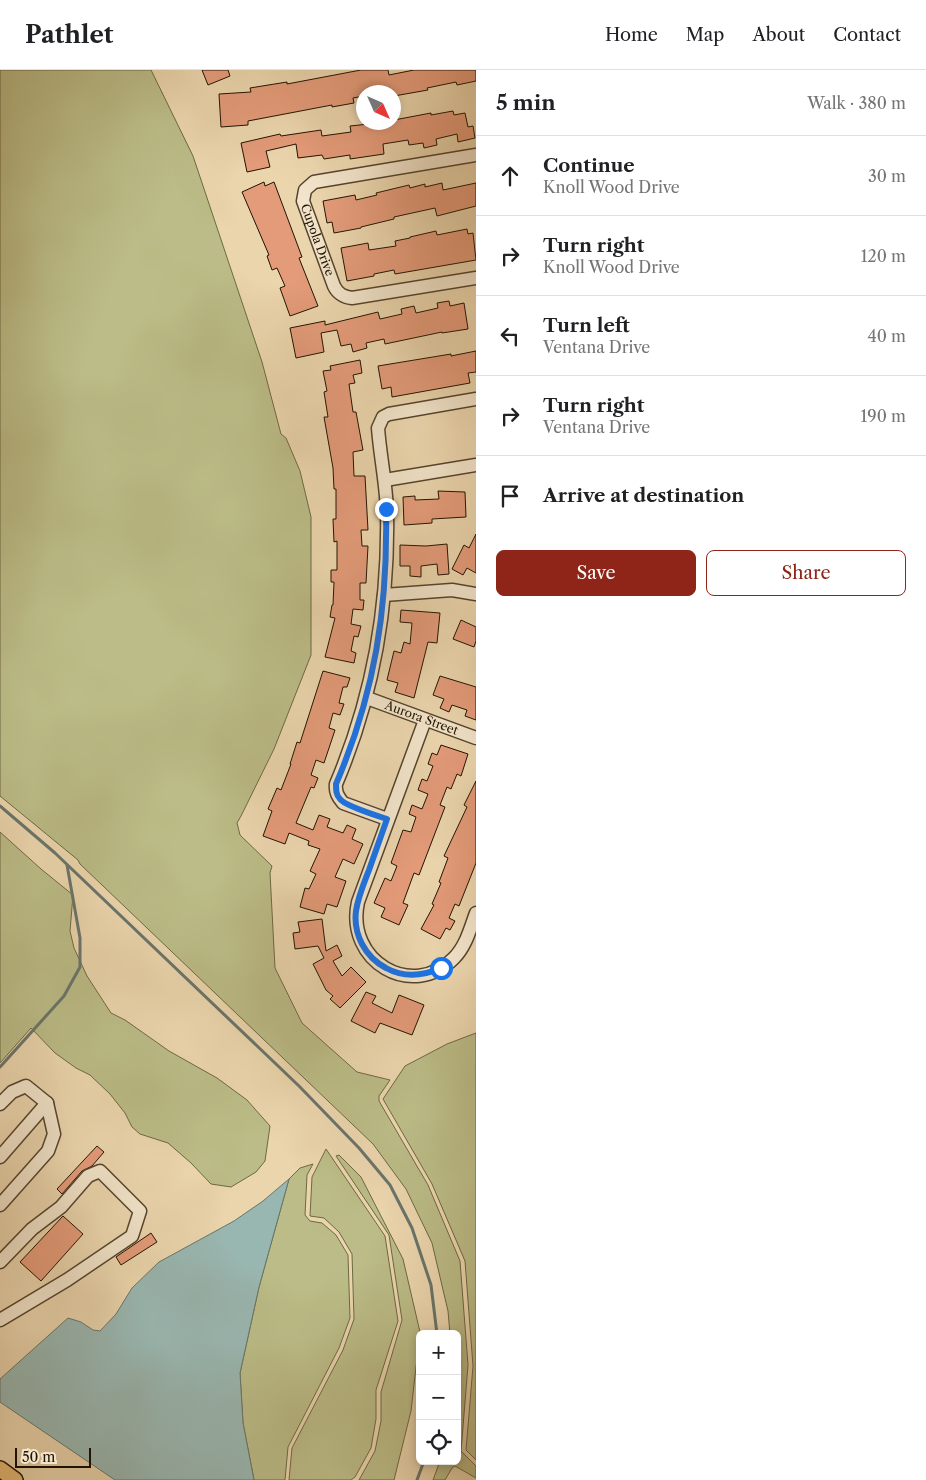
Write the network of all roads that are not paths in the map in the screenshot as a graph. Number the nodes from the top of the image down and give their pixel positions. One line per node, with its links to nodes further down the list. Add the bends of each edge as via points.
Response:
1 (476, 155): 2 (street, Cupola Drive, via 314,182 305,190 303,201 334,286 346,298)
2 (476, 278)
3 (476, 399): 5 (street, via 383,417 378,428)
4 (476, 465): 5 (street)
5 (384, 480): 7 (street, via 387,547)
6 (476, 594): 7 (street, via 452,590)
7 (384, 595): 8 (street, via 380,638)
8 (367, 698): 9 (street, Aurora Street); 11 (street, via 336,790 343,803)
9 (425, 720): 10 (street, Aurora Street); 11 (street)
10 (476, 738)
11 (387, 819): 12 (street, via 356,911 359,938 374,960 389,970 406,975 424,974 441,968 461,950)
12 (476, 913)
13 (0, 1104): 14 (street, via 12,1092 26,1086)
14 (47, 1104): 15 (street); 16 (street, via 54,1134 48,1151)
15 (0, 1157)
16 (0, 1205)
17 (0, 1262): 18 (street, via 32,1229 60,1207 88,1176 100,1171 140,1211 132,1236)
18 (0, 1320)
19 (0, 1469): 20 (main road)
20 (16, 1480)

